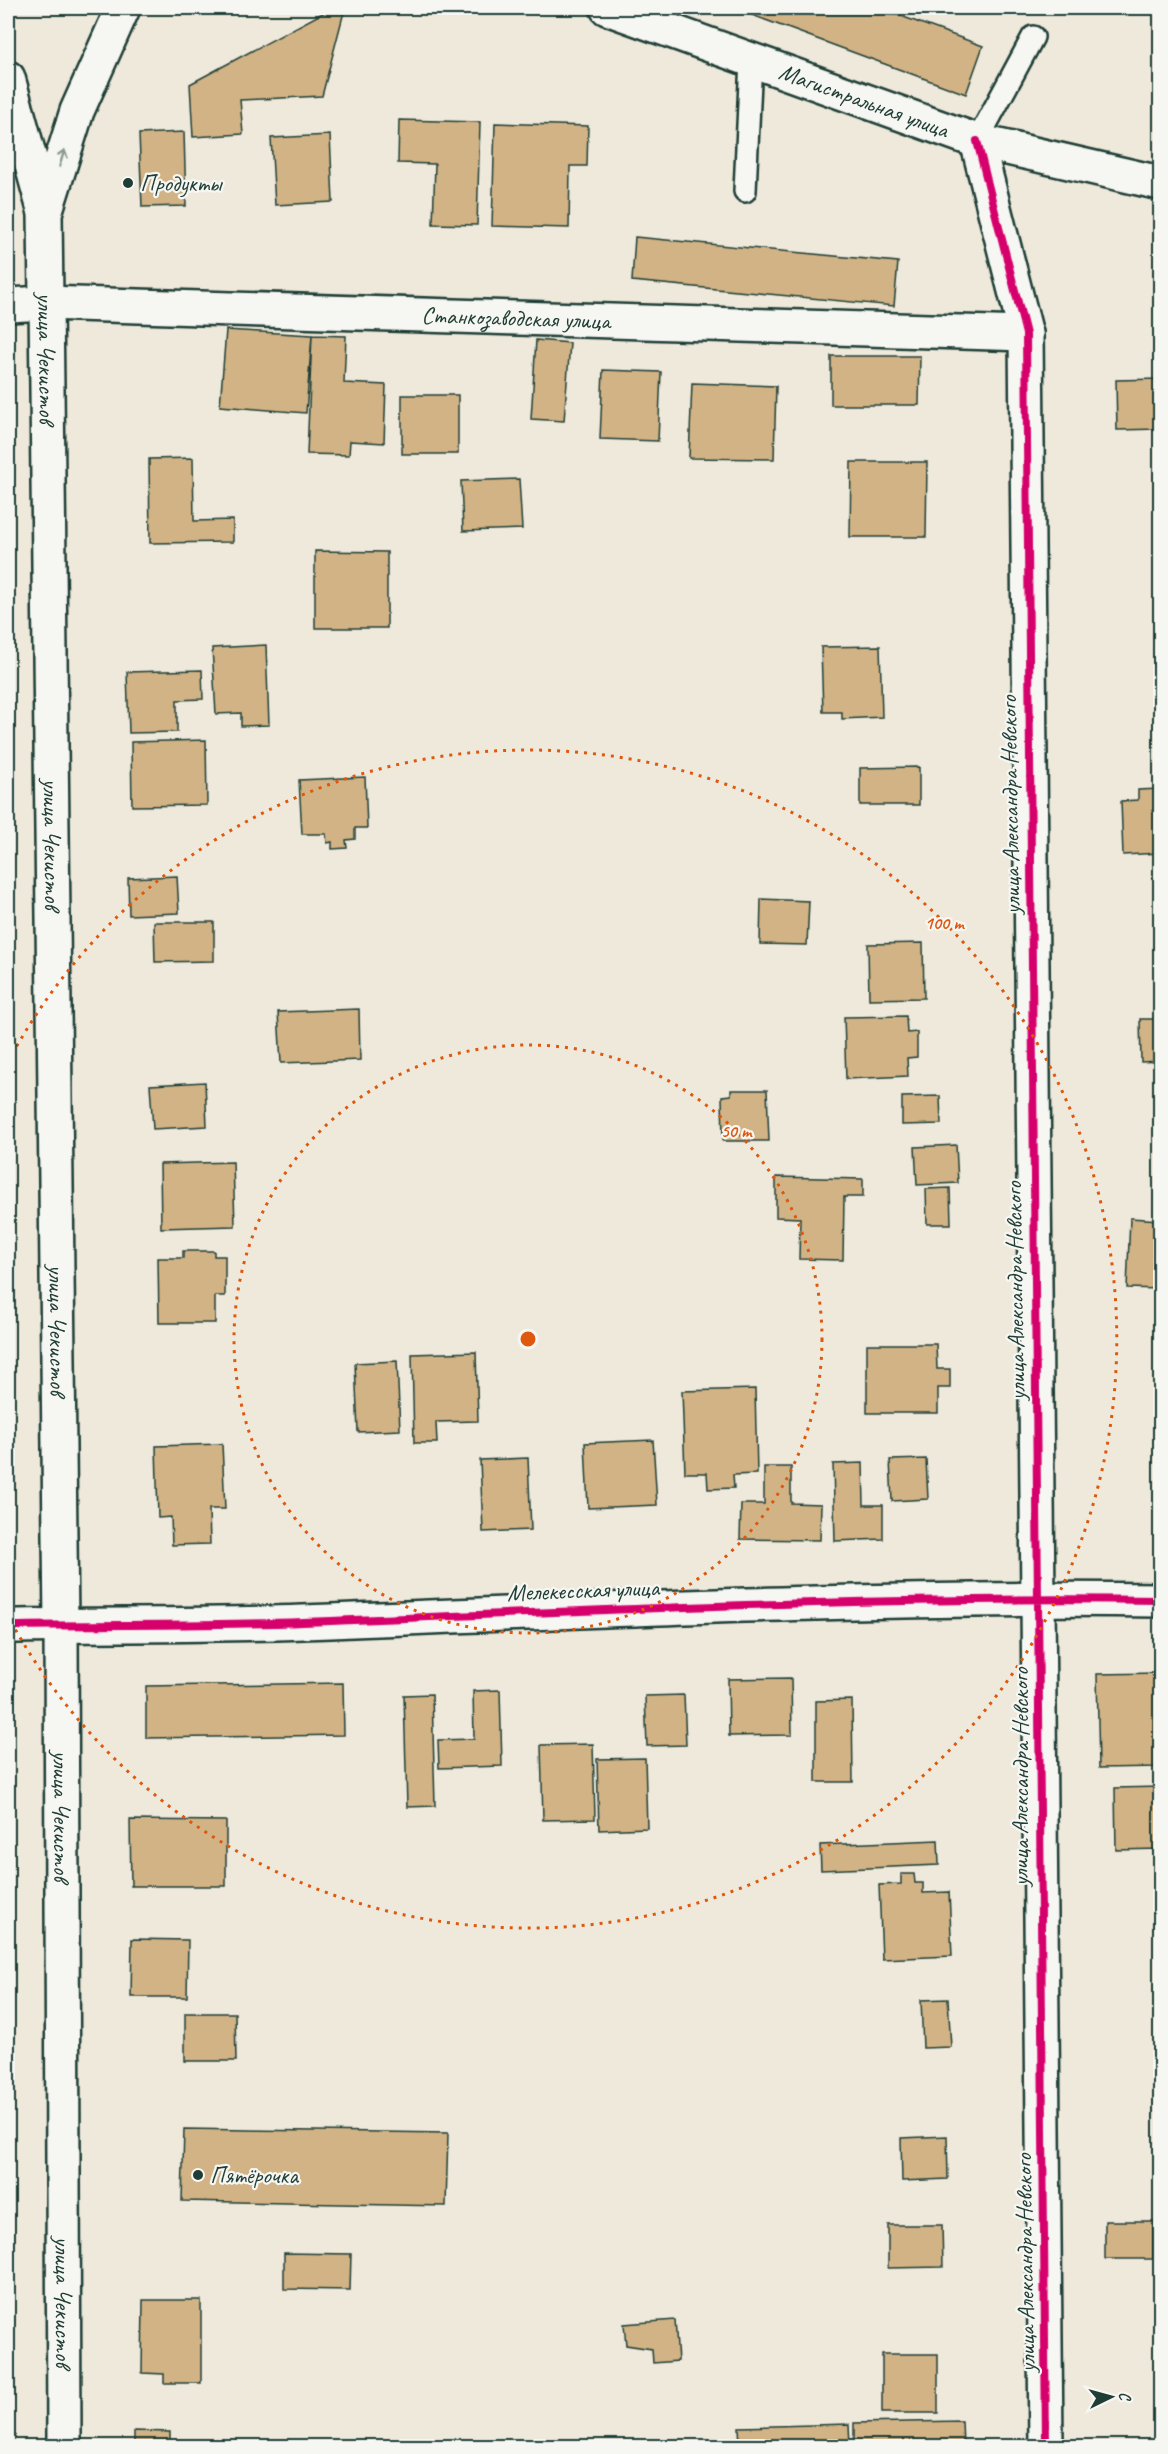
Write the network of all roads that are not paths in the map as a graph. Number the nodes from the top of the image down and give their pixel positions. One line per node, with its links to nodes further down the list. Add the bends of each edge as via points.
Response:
1 (123, 8): 9 (street, улица Чекистов, one-way to 1, via 77,111)
2 (607, 8): 4 (street, Магистральная улица)
3 (1033, 37): 6 (lane)
4 (751, 59): 6 (street, Магистральная улица); 8 (lane)
5 (8, 78): 9 (street, улица Чекистов)
6 (977, 141): 7 (street, Магистральная улица); 12 (street, улица Александра Невского)
7 (1161, 183)
8 (746, 191)
9 (45, 213): 10 (street, улица Чекистов)
10 (45, 303): 11 (street, Станкозаводская улица); 12 (street, Станкозаводская улица); 15 (street, улица Чекистов)
11 (8, 305)
12 (1026, 334): 13 (street, улица Александра Невского)
13 (1038, 1599): 14 (street, Мелекесская улица); 15 (street, Мелекесская улица, via 568,1609 300,1623); 18 (street, улица Александра Невского)
14 (1161, 1600)
15 (61, 1625): 16 (street, Мелекесская улица); 17 (street, улица Чекистов)
16 (8, 1626)
17 (64, 2446)
18 (1046, 2446)

